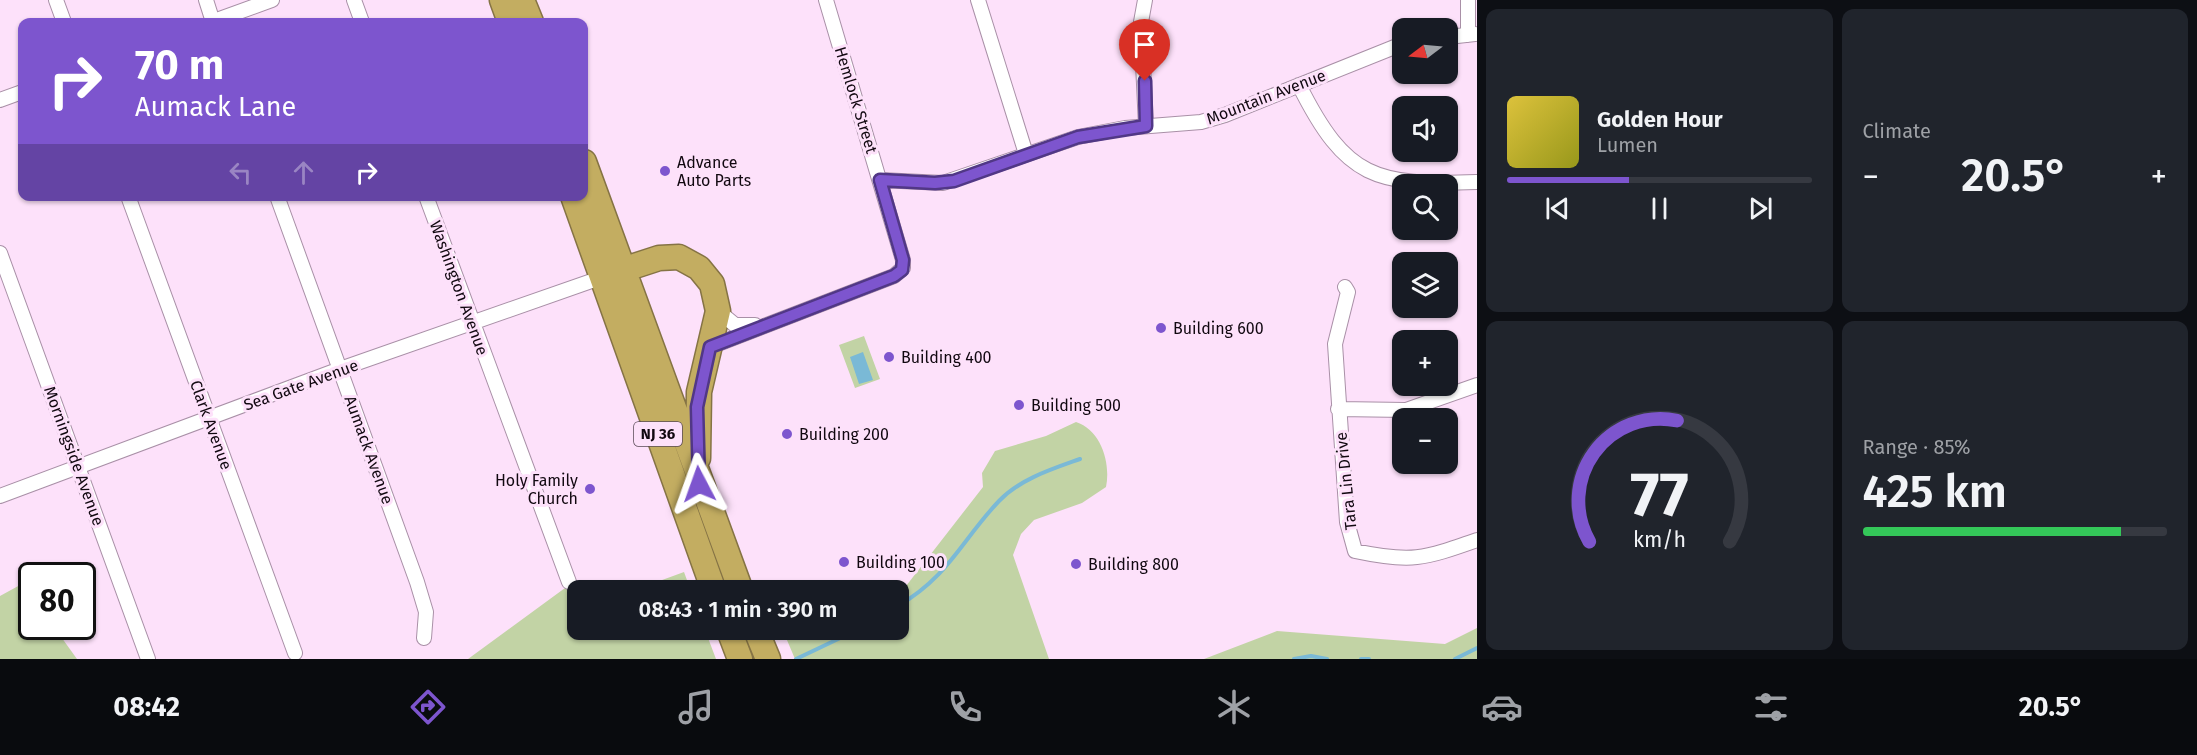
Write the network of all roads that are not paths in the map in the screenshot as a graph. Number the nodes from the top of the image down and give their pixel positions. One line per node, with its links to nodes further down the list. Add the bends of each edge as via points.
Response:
1 (56, 0): 11 (street)
2 (206, 0): 12 (street)
3 (272, 0): 13 (street)
4 (354, 0): 14 (street)
5 (502, 0): 15 (highway)
6 (522, 0): 16 (highway)
7 (826, 0): 26 (street, Hemlock Street)
8 (978, 0): 24 (street)
9 (1145, 0): 23 (street, via 1142,22)
10 (1468, 0): 17 (street)
11 (63, 18)
12 (211, 18)
13 (223, 18)
14 (361, 18)
15 (509, 18)
16 (529, 18)
17 (1473, 35): 18 (street)
18 (1458, 36)
19 (1392, 48): 20 (street, Mountain Avenue)
20 (1299, 85): 23 (street, Mountain Avenue, via 1202,122); 27 (street, via 1323,131 1342,152 1369,171 1415,184)
21 (18, 93): 22 (street)
22 (0, 100)
23 (1146, 126): 24 (street, Mountain Avenue, via 1078,137)
24 (1026, 154): 26 (street, Mountain Avenue, via 943,183)
25 (588, 177): 33 (highway, NJ 36)
26 (880, 180): 36 (street, Hemlock Street, via 903,260 902,270)
27 (1477, 182)
28 (130, 201): 42 (street, Clark Avenue)
29 (279, 201): 39 (street, Aumack Avenue)
30 (428, 201): 37 (street, Washington Avenue)
31 (576, 201): 33 (highway, NJ 36)
32 (0, 253): 43 (street, Morningside Avenue)
33 (613, 273): 35 (highway, via 659,258 687,260 712,284); 37 (street, Sea Gate Avenue); 44 (highway, NJ 36); 48 (highway, NJ 36)
34 (1345, 287): 41 (street, Tara Lin Drive, via 1348,292 1335,344)
35 (718, 311): 36 (street, via 730,323 741,326); 38 (highway)
36 (772, 321): 38 (street)
37 (472, 323): 39 (street, Sea Gate Avenue); 47 (street, Washington Avenue)
38 (710, 347): 44 (highway, via 697,407)
39 (340, 369): 42 (street, Sea Gate Avenue); 50 (street, Aumack Avenue, via 417,582 426,612)
40 (1477, 385): 41 (street, via 1406,410)
41 (1338, 409): 46 (street, Tara Lin Drive, via 1347,522 1355,551 1422,559)
42 (209, 419): 43 (street, Sea Gate Avenue); 51 (street, Clark Avenue)
43 (78, 467): 45 (street, Sea Gate Avenue); 52 (street, Morningside Avenue)
44 (699, 484): 49 (highway, NJ 36)
45 (0, 496)
46 (1477, 540)
47 (568, 580)
48 (711, 580)
49 (737, 580)
50 (424, 638)
51 (295, 653)
52 (148, 659)

